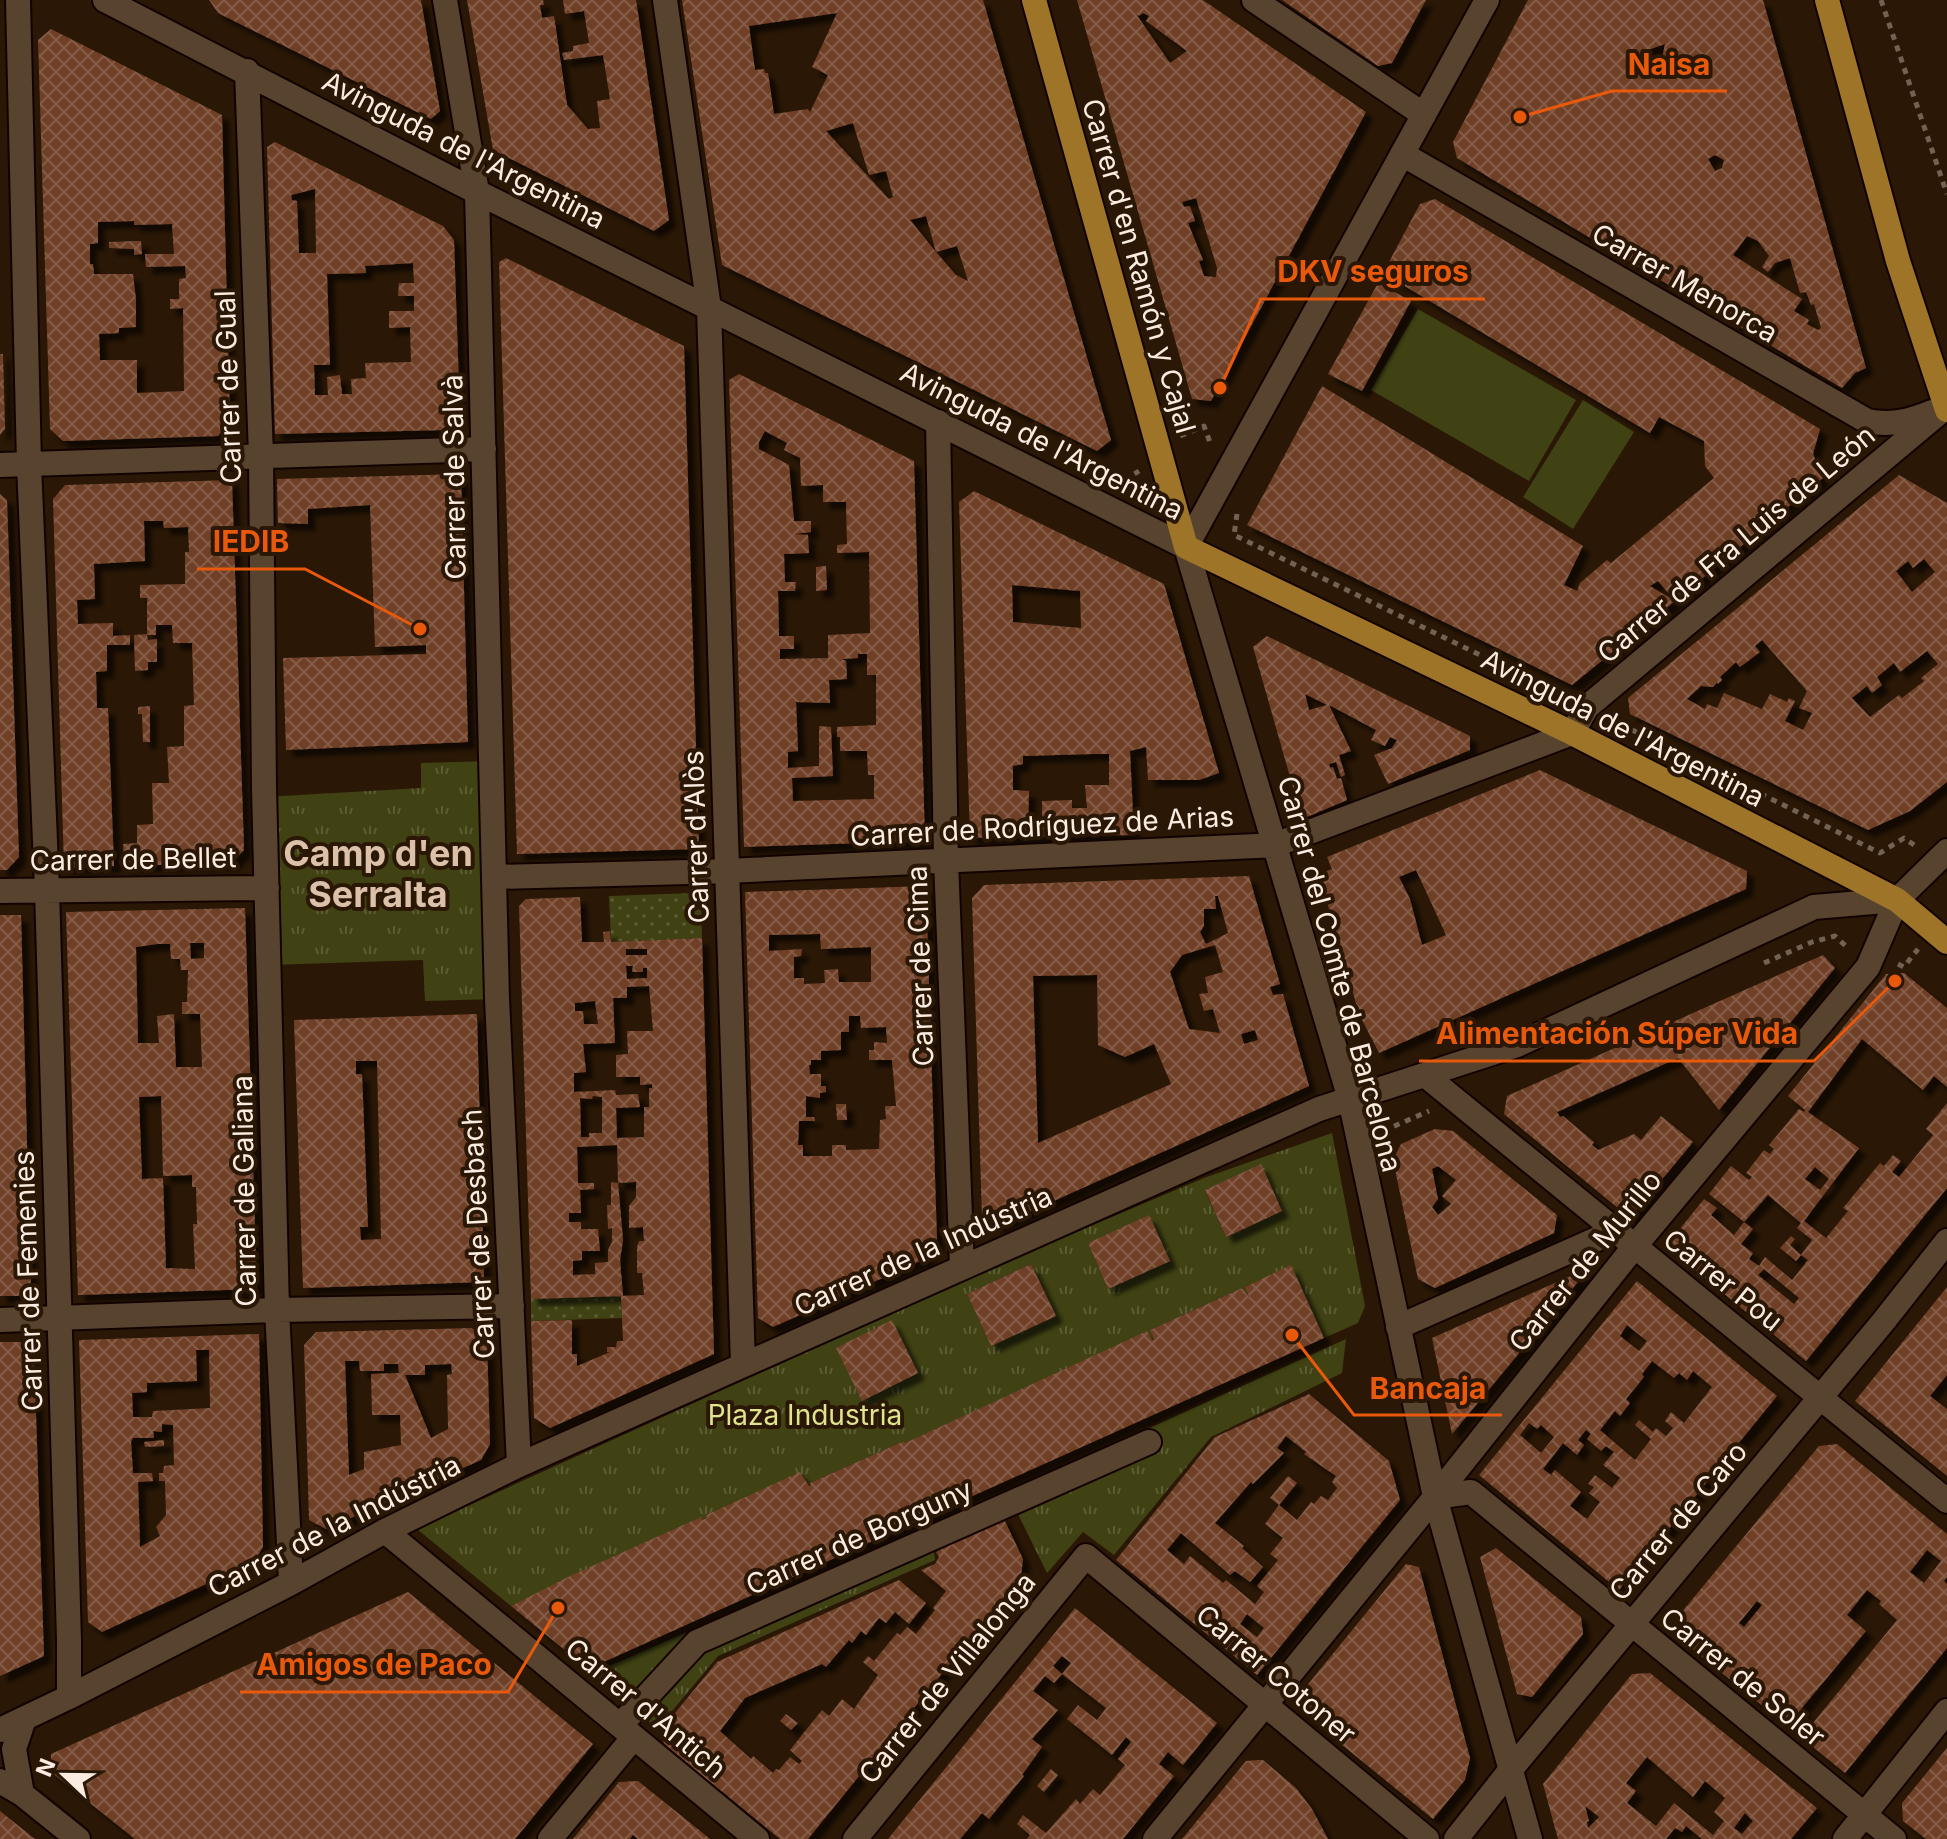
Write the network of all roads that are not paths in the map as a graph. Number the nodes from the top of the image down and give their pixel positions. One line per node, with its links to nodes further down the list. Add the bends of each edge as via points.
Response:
1 (18, 0): 18 (street, Carrer de Femenies)
2 (105, 0): 9 (street, Avinguda de l'Argentina)
3 (445, 0): 12 (street, Carrer de Salvà)
4 (665, 0): 13 (street, Carrer d'Alòs)
5 (1034, 0): 20 (main road, Carrer d'en Ramón y Cajal)
6 (1254, 0): 10 (street)
7 (1487, 0): 10 (street)
8 (1827, 0): 14 (main road, via 1898,261)
9 (247, 71): 12 (street, Avinguda de l'Argentina); 17 (street, Carrer de Gual)
10 (1424, 115): 11 (street)
11 (1402, 154): 14 (street, Carrer Menorca, via 1867,421 1884,425); 20 (street)
12 (477, 192): 13 (street, Avinguda de l'Argentina); 16 (street, Carrer de Salvà)
13 (709, 308): 15 (street, Avinguda de l'Argentina); 26 (street, Carrer d'Alòs)
14 (1946, 408): 21 (street, Carrer de Fra Luis de León, via 1587,707)
15 (938, 422): 20 (street, Avinguda de l'Argentina); 25 (street, Carrer de Cima)
16 (484, 449): 17 (street); 27 (street, Carrer de Salvà)
17 (261, 455): 18 (street); 22 (street, Carrer de Gual)
18 (29, 464): 19 (street); 29 (street, Carrer de Femenies)
19 (0, 465)
20 (1186, 547): 21 (main road, Avinguda de l'Argentina); 23 (street, Carrer del Comte de Barcelona)
21 (1572, 733): 23 (street, Carrer de Rodríguez de Arias); 31 (main road, Avinguda de l'Argentina)
22 (265, 797): 28 (street, Carrer de Galiana)
23 (1275, 845): 25 (street, Carrer de Rodríguez de Arias); 34 (street, Carrer del Comte de Barcelona)
24 (1942, 856): 31 (street)
25 (946, 861): 26 (street, Carrer de Rodríguez de Arias); 38 (street, Carrer de Cima)
26 (727, 871): 27 (street, Carrer de Rodríguez de Arias); 44 (street, Carrer d'Alòs)
27 (494, 877): 39 (street, Carrer de Desbach)
28 (267, 888): 29 (street, Carrer de Bellet); 40 (street, Carrer de Galiana)
29 (47, 889): 30 (street, Carrer de Bellet); 41 (street, Carrer de Femenies)
30 (0, 891)
31 (1897, 900): 32 (main road, Avinguda de l'Argentina); 33 (street, Carrer de la Indústria, via 1814,907 1517,1045); 37 (street, Carrer de Murillo, via 1868,967)
32 (1940, 936)
33 (1425, 1075): 34 (street, Carrer de la Indústria); 35 (street, Carrer Pou)
34 (1350, 1099): 38 (street, Carrer de la Indústria); 43 (street, Carrer del Comte de Barcelona)
35 (1615, 1231): 37 (street, Carrer Pou); 43 (street)
36 (1947, 1241): 45 (street, Carrer de Caro)
37 (1634, 1247): 45 (street, Carrer Pou); 48 (street, Carrer de Murillo)
38 (962, 1267): 44 (street, Carrer de la Indústria)
39 (512, 1306): 40 (street); 47 (street, Carrer de Desbach)
40 (277, 1310): 41 (street); 52 (street, Carrer de Galiana)
41 (58, 1319): 42 (street); 54 (street, Carrer de Femenies)
42 (0, 1320)
43 (1398, 1327): 48 (street, Carrer del Comte de Barcelona)
44 (743, 1364): 47 (street, Carrer de la Indústria)
45 (1820, 1398): 49 (street, Carrer Pou); 53 (street, Carrer de Caro)
46 (1149, 1442): 59 (street, Carrer de Borguny, via 697,1642 626,1719)
47 (519, 1465): 50 (street, Carrer de la Indústria)
48 (1435, 1497): 53 (street, Carrer de Soler, via 1471,1492); 55 (street, Carrer de Murillo); 60 (street, Carrer del Comte de Barcelona)
49 (1947, 1501)
50 (385, 1531): 52 (street, Carrer de la Indústria); 59 (street, Carrer d'Antich)
51 (1086, 1556): 55 (street, Carrer Cotoner); 67 (street, Carrer de Villalonga)
52 (291, 1583): 54 (street, Carrer de la Indústria)
53 (1631, 1625): 60 (street, Carrer de Caro); 63 (street, Carrer de Soler)
54 (69, 1697): 57 (street, Carrer de la Indústria)
55 (1265, 1704): 68 (street, Carrer de Murillo); 69 (street, Carrer Cotoner)
56 (1947, 1711): 63 (street)
57 (24, 1719): 58 (street, Carrer de la Indústria); 62 (street, via 14,1749)
58 (0, 1730)
59 (628, 1732): 65 (street, Carrer de Borguny); 66 (street, Carrer d'Antich)
60 (1512, 1768): 70 (street, Carrer de Caro); 71 (street, Carrer del Comte de Barcelona)
61 (0, 1781): 62 (street)
62 (22, 1794): 64 (street)
63 (1864, 1815): 72 (street); 73 (street, Carrer de Soler)
64 (78, 1839)
65 (550, 1839)
66 (757, 1839)
67 (855, 1839)
68 (1155, 1839)
69 (1427, 1839)
70 (1456, 1839)
71 (1530, 1839)
72 (1845, 1839)
73 (1894, 1839)

